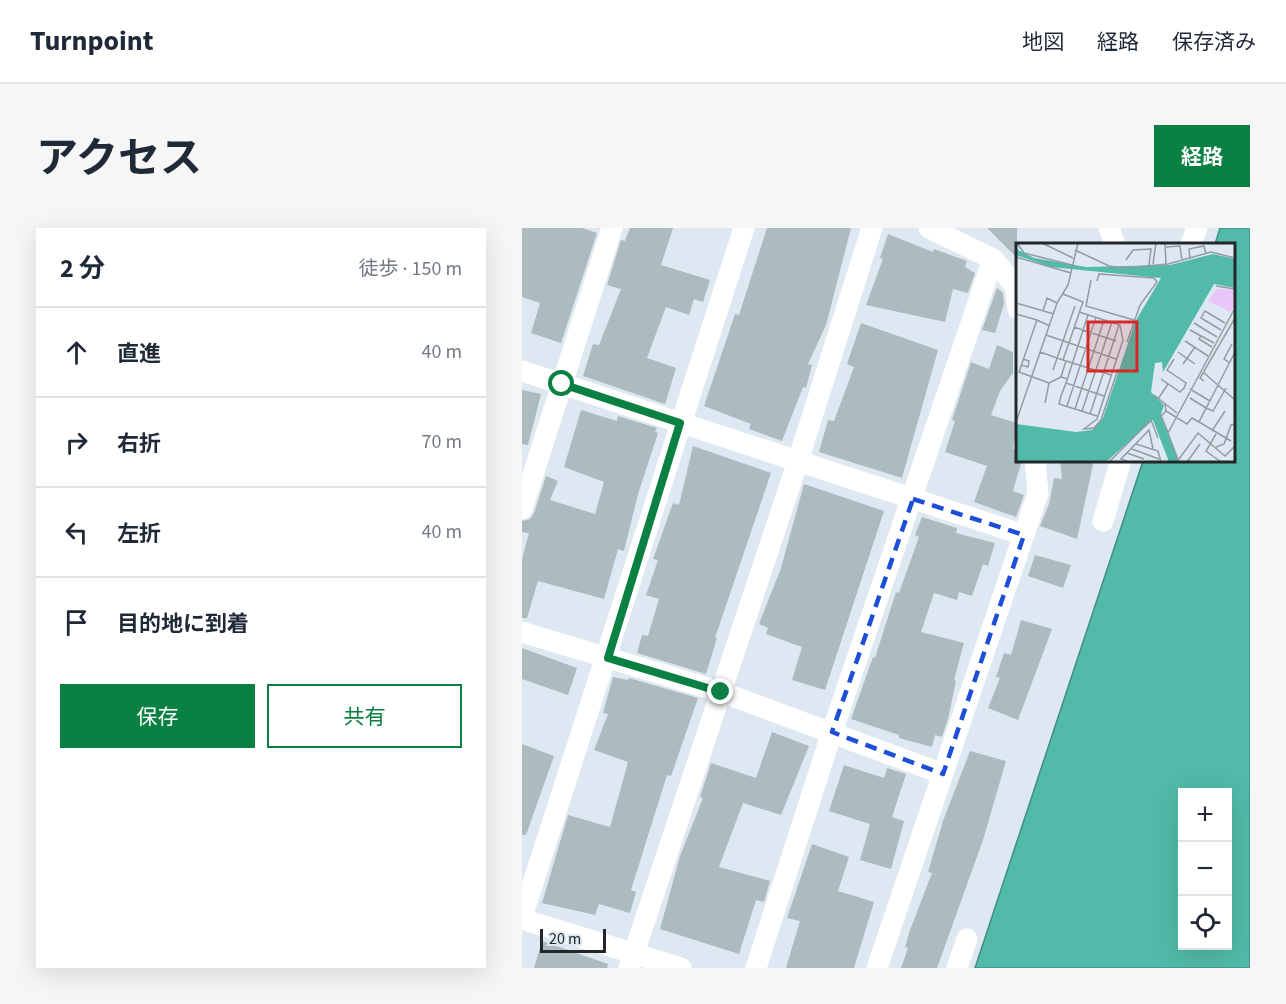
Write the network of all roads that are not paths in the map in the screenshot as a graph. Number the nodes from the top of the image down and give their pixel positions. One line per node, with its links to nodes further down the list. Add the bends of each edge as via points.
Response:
1 (612, 228): 12 (street)
2 (744, 228): 13 (street)
3 (872, 228): 14 (street)
4 (929, 228): 9 (street)
5 (1109, 228): 7 (street)
6 (1197, 228): 8 (street)
7 (1115, 243)
8 (1191, 243)
9 (993, 259): 10 (street, via 1015,286); 17 (street)
10 (1016, 298)
11 (522, 371): 12 (street)
12 (562, 384): 13 (street); 18 (street)
13 (680, 423): 14 (street); 22 (street)
14 (798, 461): 17 (street); 23 (street)
15 (1035, 462): 20 (street, via 1038,493)
16 (1120, 462): 19 (street)
17 (913, 499): 20 (street); 24 (street)
18 (522, 509)
19 (1103, 521)
20 (1024, 535): 25 (street)
21 (522, 632): 22 (street)
22 (608, 658): 23 (street); 26 (street)
23 (721, 692): 24 (street); 28 (street)
24 (832, 732): 25 (street); 30 (street)
25 (943, 774): 31 (street)
26 (522, 918): 28 (street)
27 (967, 939): 32 (street)
28 (631, 960): 29 (street)
29 (681, 968)
30 (756, 968)
31 (878, 968)
32 (957, 968)

